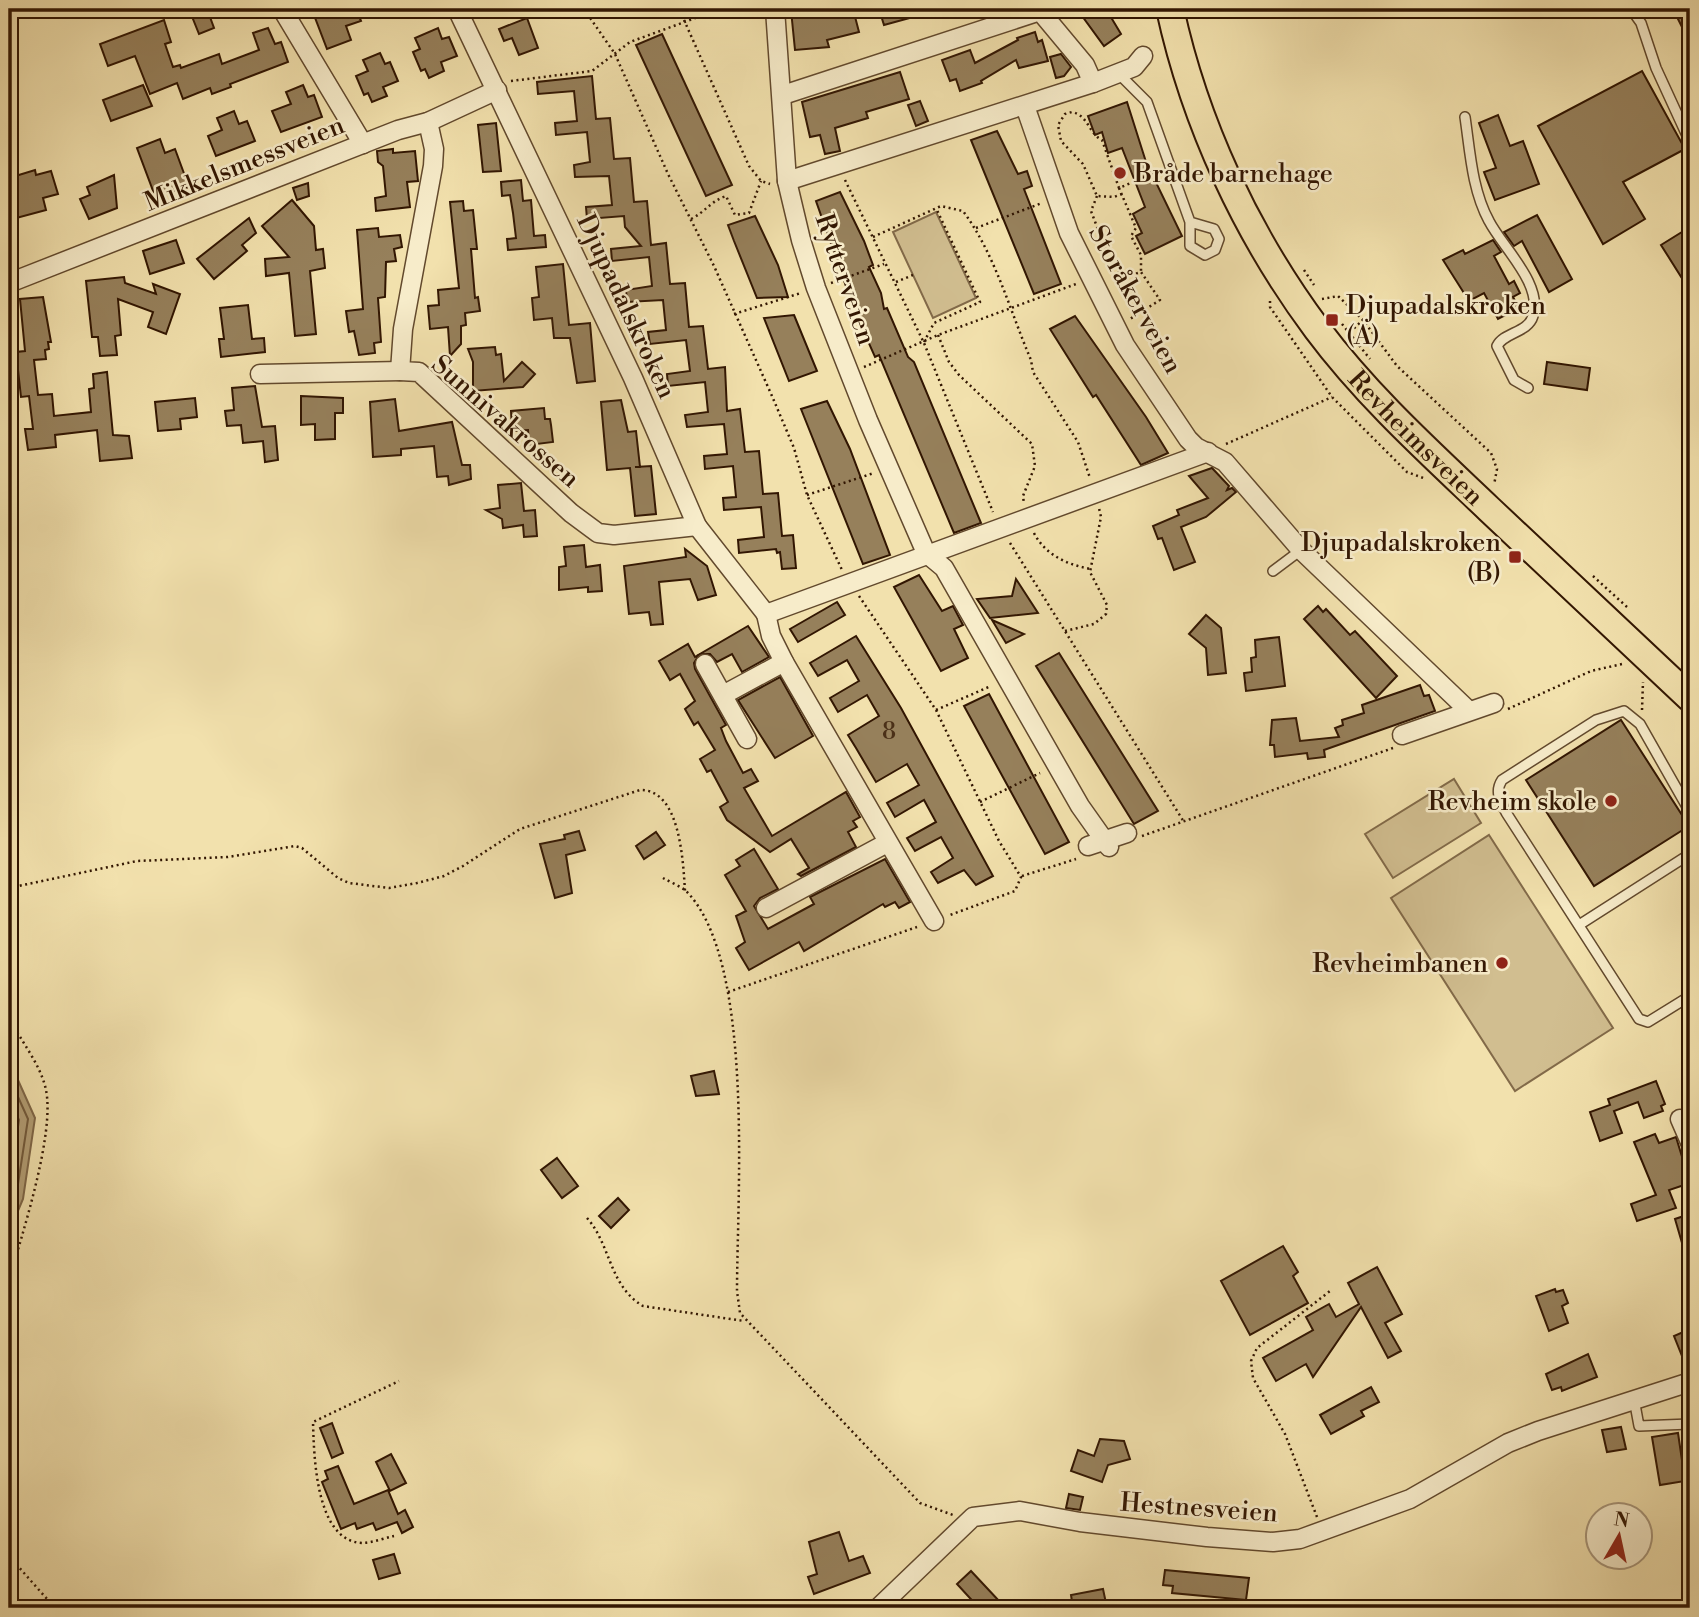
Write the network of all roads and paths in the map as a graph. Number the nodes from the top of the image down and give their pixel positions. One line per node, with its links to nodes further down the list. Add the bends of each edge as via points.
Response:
1 (282, 9): 19 (street)
2 (457, 9): 13 (street, Djupadalskroken)
3 (584, 9): 9 (path)
4 (720, 9): 8 (path)
5 (775, 9): 14 (street, Rytterveien)
6 (1170, 9): 73 (main road, Revheimsveien, via 1201,115 1228,178 1272,260 1318,331 1410,435)
7 (1631, 9): 18 (lane)
8 (684, 20): 9 (path, via 629,42); 22 (path, via 749,166)
9 (615, 54): 13 (path, via 592,71 505,82); 29 (path)
10 (1143, 56): 11 (street, via 1134,67)
11 (1118, 73): 12 (street); 21 (lane, via 1147,102)
12 (1093, 83): 14 (street, via 1085,65 1040,10); 15 (street)
13 (497, 90): 17 (street, Mikkelsmessveien); 56 (street, Djupadalskroken, via 633,378)
14 (783, 94): 23 (street, Rytterveien)
15 (1025, 106): 20 (street); 27 (street, Storåkerveien)
16 (1465, 117): 48 (lane, via 1474,180 1487,218 1522,270 1533,298 1529,324 1497,346 1514,380)
17 (428, 122): 19 (street, Mikkelsmessveien); 45 (street, Sunnivakrossen, via 433,166 403,329)
18 (1690, 142)
19 (363, 144): 38 (street, Mikkelsmessveien)
20 (838, 166): 23 (street); 32 (path)
21 (1168, 166): 24 (path); 30 (lane)
22 (761, 181): 23 (path); 29 (path, via 749,213 735,215 726,196)
23 (788, 186): 46 (street, Rytterveien, via 816,288)
24 (1119, 188): 25 (path); 26 (path, via 1102,140 1093,135 1084,118 1065,114 1058,125 1061,141 1083,164)
25 (1122, 194): 26 (path); 34 (path, via 1136,228 1131,236 1142,256)
26 (1097, 196): 34 (path, via 1091,211 1112,263 1123,278)
27 (1056, 197): 31 (path); 36 (street, Storåkerveien)
28 (936, 208): 31 (path, via 963,211); 32 (path); 44 (path, via 980,302 934,323)
29 (691, 219): 54 (path, via 781,417)
30 (1190, 222)
31 (975, 228): 39 (path)
32 (872, 237): 37 (path)
33 (1303, 269): 40 (path, via 1322,299 1338,296)
34 (1141, 272): 41 (path, via 1159,304)
35 (913, 275): 37 (path)
36 (1091, 278): 39 (path); 50 (street, Storåkerveien, via 1132,355 1188,439)
37 (896, 282): 44 (path)
38 (9, 283)
39 (1010, 309): 43 (path); 53 (path, via 1033,372 1078,442)
40 (1363, 320): 42 (path); 52 (path, via 1397,366 1491,453 1497,469)
41 (1123, 323)
42 (1349, 332)
43 (938, 335): 44 (path); 55 (path, via 959,375 1032,443 1035,466 1023,496)
44 (924, 343): 46 (path); 57 (path)
45 (400, 371): 47 (street); 56 (street, Sunnivakrossen, via 419,372 598,533)
46 (851, 372): 51 (street, Rytterveien)
47 (260, 374)
48 (1528, 388)
49 (1332, 397): 50 (path)
50 (1208, 452): 53 (street); 58 (street, Storåkerveien, via 1225,462)
51 (889, 467): 54 (path); 59 (street, Rytterveien)
52 (1493, 487)
53 (1096, 493): 55 (street); 60 (path, via 1101,517)
54 (807, 495): 63 (path)
55 (1027, 519): 57 (street); 60 (path, via 1051,554)
56 (697, 526): 65 (street, Djupadalskroken)
57 (1000, 529): 59 (street); 66 (path)
58 (1301, 550): 61 (lane); 76 (street, Storåkerveien)
59 (926, 552): 63 (street); 71 (street, Rytterveien, via 944,568)
60 (1090, 569): 66 (path, via 1107,606 1106,614 1094,624)
61 (1273, 571)
62 (1591, 574): 64 (path)
63 (849, 584): 65 (street); 75 (path)
64 (1629, 609)
65 (766, 614): 67 (street)
66 (1065, 632): 83 (path)
67 (784, 662): 72 (street); 85 (street)
68 (1629, 663): 74 (path, via 1591,671)
69 (705, 664): 72 (street)
70 (1643, 675): 77 (path)
71 (1007, 678): 75 (path); 80 (street, Rytterveien)
72 (723, 695): 78 (street)
73 (1690, 698)
74 (1499, 707): 76 (street)
75 (936, 710): 81 (path)
76 (1468, 710): 79 (street)
77 (1640, 724): 82 (lane); 95 (lane, via 1624,711 1596,720 1498,786 1507,814)
78 (747, 739)
79 (1401, 740): 83 (path)
80 (1056, 765): 81 (path); 86 (street, Rytterveien)
81 (981, 802): 89 (path)
82 (1690, 812)
83 (1184, 822): 84 (path)
84 (1134, 835): 86 (street)
85 (887, 843): 93 (street); 94 (street)
86 (1107, 844): 87 (street)
87 (1083, 852): 89 (path)
88 (1690, 854): 95 (lane)
89 (1021, 877): 94 (path, via 1015,891)
90 (663, 878): 92 (path)
91 (9, 888): 92 (path, via 137,861 228,857 295,846 349,883 398,887 444,876 520,829 651,790 664,799 674,822)
92 (685, 891): 96 (path, via 709,931)
93 (766, 908)
94 (934, 922): 96 (path)
95 (1578, 925): 97 (lane, via 1639,1018 1648,1022)
96 (728, 992): 104 (path, via 738,1074 737,1291)
97 (1690, 996)
98 (9, 1018): 102 (path, via 46,1089 48,1118)
99 (1680, 1119): 100 (street)
100 (1690, 1142)
101 (587, 1218): 104 (path, via 597,1228 624,1291 643,1306)
102 (9, 1280)
103 (1330, 1291): 110 (path, via 1257,1348 1251,1361 1253,1378 1285,1433)
104 (744, 1321): 109 (path, via 920,1503)
105 (399, 1381): 111 (path, via 313,1422 315,1477 327,1512 343,1536 361,1543)
106 (1690, 1382): 107 (street, Hestnesveien)
107 (1634, 1399): 108 (lane, via 1639,1426); 110 (street, Hestnesveien, via 1508,1443 1410,1499)
108 (1690, 1424)
109 (970, 1520): 110 (street, Hestnesveien, via 993,1513 1033,1512 1115,1527 1273,1542); 114 (street)
110 (1323, 1533)
111 (394, 1536)
112 (9, 1556): 113 (path)
113 (55, 1608)
114 (878, 1608)

